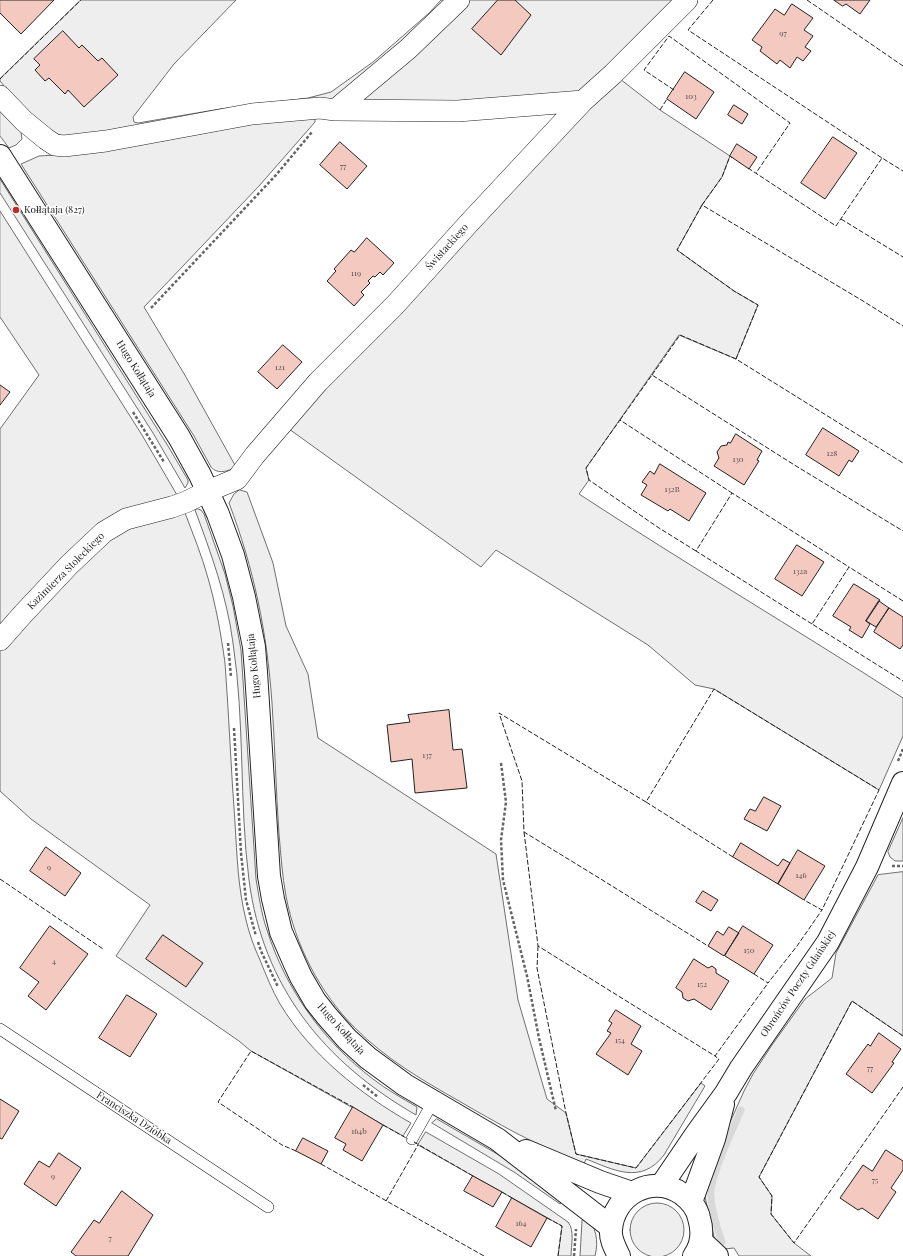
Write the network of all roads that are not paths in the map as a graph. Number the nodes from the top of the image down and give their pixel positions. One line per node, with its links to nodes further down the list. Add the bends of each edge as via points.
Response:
1 (459, 0): 5 (street, via 408,49)
2 (687, 0): 4 (street, Świstackiego)
3 (0, 96): 5 (street, via 46,139 55,145 64,146 106,141 252,114 320,108)
4 (583, 101): 5 (street, via 458,111); 7 (street, Świstackiego, via 395,304 318,382 237,479)
5 (335, 110)
6 (0, 156): 7 (street, Hugo Kołłątaja, via 167,419)
7 (208, 491): 8 (street, Kazimierza Stoleckiego, via 172,507 126,519 104,532 69,565); 12 (street, Hugo Kołłątaja, via 233,555 252,640 267,853 273,899 281,932 308,988 342,1033 386,1072)
8 (0, 640)
9 (903, 783): 11 (street, Obrońców Poczty Gdańskiej, via 868,867 828,942)
10 (0, 1029): 18 (lane, Franciszka Dzióbka)
11 (726, 1093): 15 (street, Obrońców Poczty Gdańskiej); 17 (street, Obrońców Poczty Gdańskiej, via 714,1139)
12 (433, 1102): 13 (lane); 14 (street, Hugo Kołłątaja)
13 (412, 1139)
14 (497, 1139): 16 (street, Hugo Kołłątaja); 19 (street, Hugo Kołłątaja)
15 (661, 1186): 16 (street, via 646,1187); 17 (street, via 676,1190)
16 (632, 1193): 19 (street, via 620,1203 613,1216)
17 (691, 1202): 20 (street, via 697,1211 701,1226)
18 (268, 1207)
19 (613, 1246)
20 (697, 1248): 21 (street)
21 (717, 1256)

